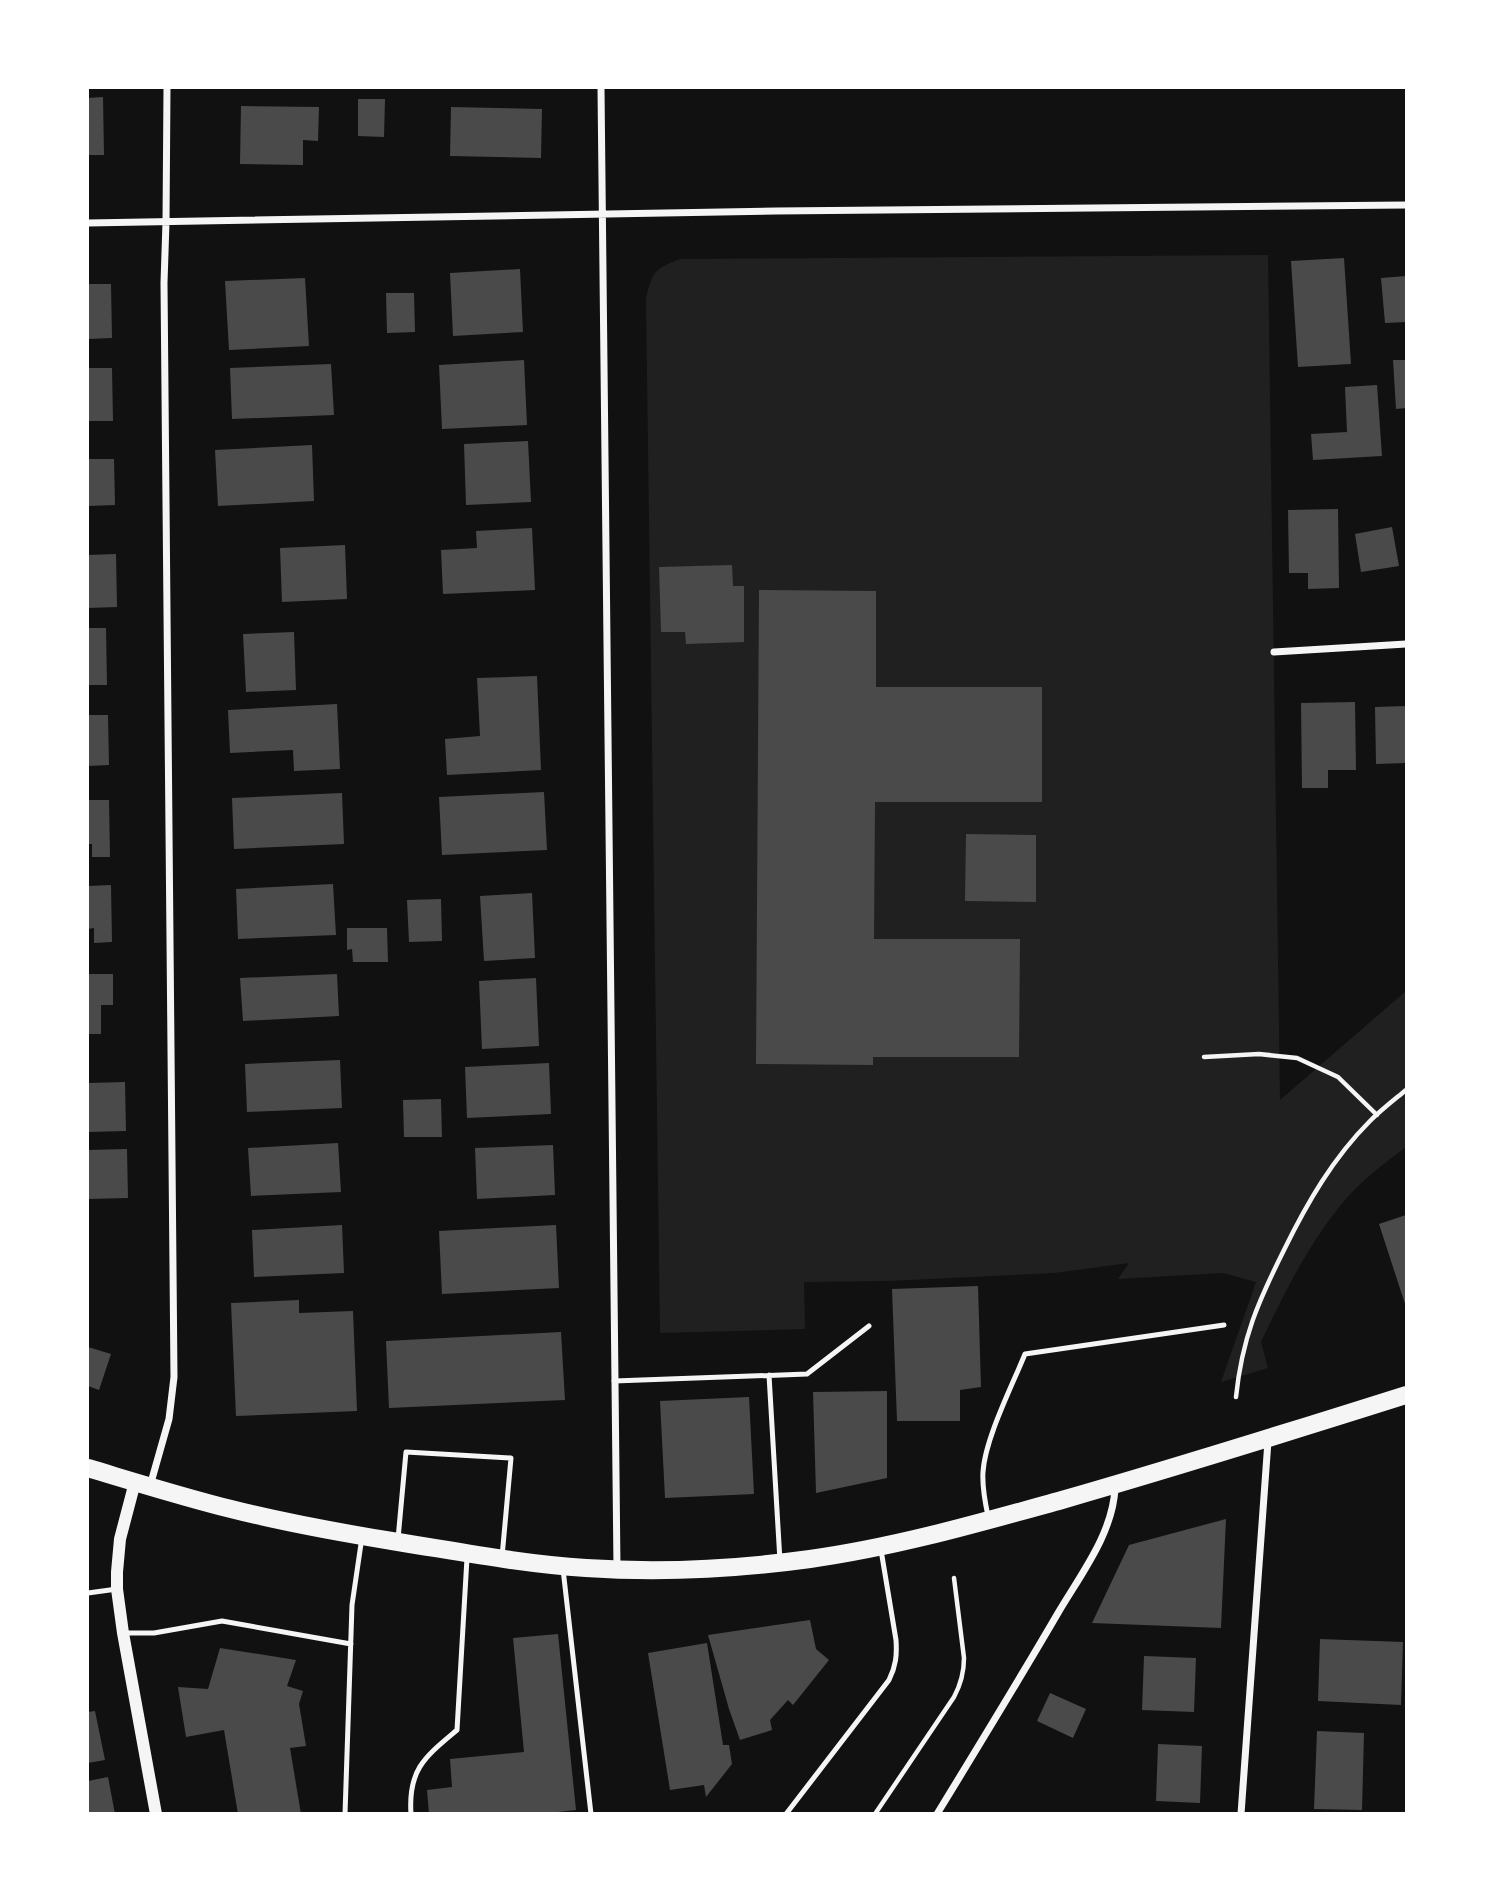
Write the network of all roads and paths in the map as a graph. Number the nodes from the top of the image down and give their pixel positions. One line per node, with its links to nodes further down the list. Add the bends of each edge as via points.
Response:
1 (167, 88): 5 (street)
2 (601, 88): 4 (street)
3 (1406, 205): 4 (street)
4 (602, 214): 5 (street); 15 (street)
5 (166, 222): 6 (street); 20 (street, via 174,1377 169,1419)
6 (88, 223)
7 (1406, 644): 8 (street)
8 (1274, 652)
9 (1204, 1057): 11 (path, via 1259,1054 1297,1058 1338,1077)
10 (1406, 1090): 11 (path)
11 (1377, 1115): 17 (path, via 1329,1168 1302,1214 1250,1325)
12 (1224, 1325): 22 (lane, via 1025,1354 986,1455 983,1487)
13 (869, 1326): 14 (lane, via 807,1374)
14 (769, 1375): 15 (lane); 28 (lane)
15 (614, 1381): 30 (street)
16 (1406, 1395): 18 (main road)
17 (1236, 1397)
18 (1268, 1438): 21 (main road); 43 (street)
19 (88, 1468): 20 (main road)
20 (142, 1484): 23 (main road, via 230,1509); 32 (street, via 120,1539)
21 (1115, 1485): 22 (main road); 42 (street, via 1103,1536)
22 (989, 1521): 25 (main road)
23 (362, 1537): 24 (main road); 35 (lane)
24 (398, 1542): 26 (main road); 27 (lane, via 407,1452 511,1458)
25 (880, 1547): 28 (main road); 40 (lane, via 896,1640 895,1667)
26 (467, 1554): 27 (main road); 38 (lane, via 457,1730 421,1764 410,1797)
27 (502, 1559): 29 (main road)
28 (780, 1562): 30 (main road)
29 (562, 1566): 30 (main road); 39 (lane)
30 (617, 1569)
31 (954, 1578): 41 (path, via 964,1658 961,1682)
32 (117, 1589): 33 (lane); 34 (street)
33 (88, 1593)
34 (123, 1633): 35 (lane, via 222,1622); 36 (street)
35 (351, 1644): 37 (lane)
36 (156, 1814)
37 (345, 1814)
38 (411, 1814)
39 (591, 1814)
40 (786, 1814)
41 (875, 1814)
42 (937, 1814)
43 (1241, 1814)

